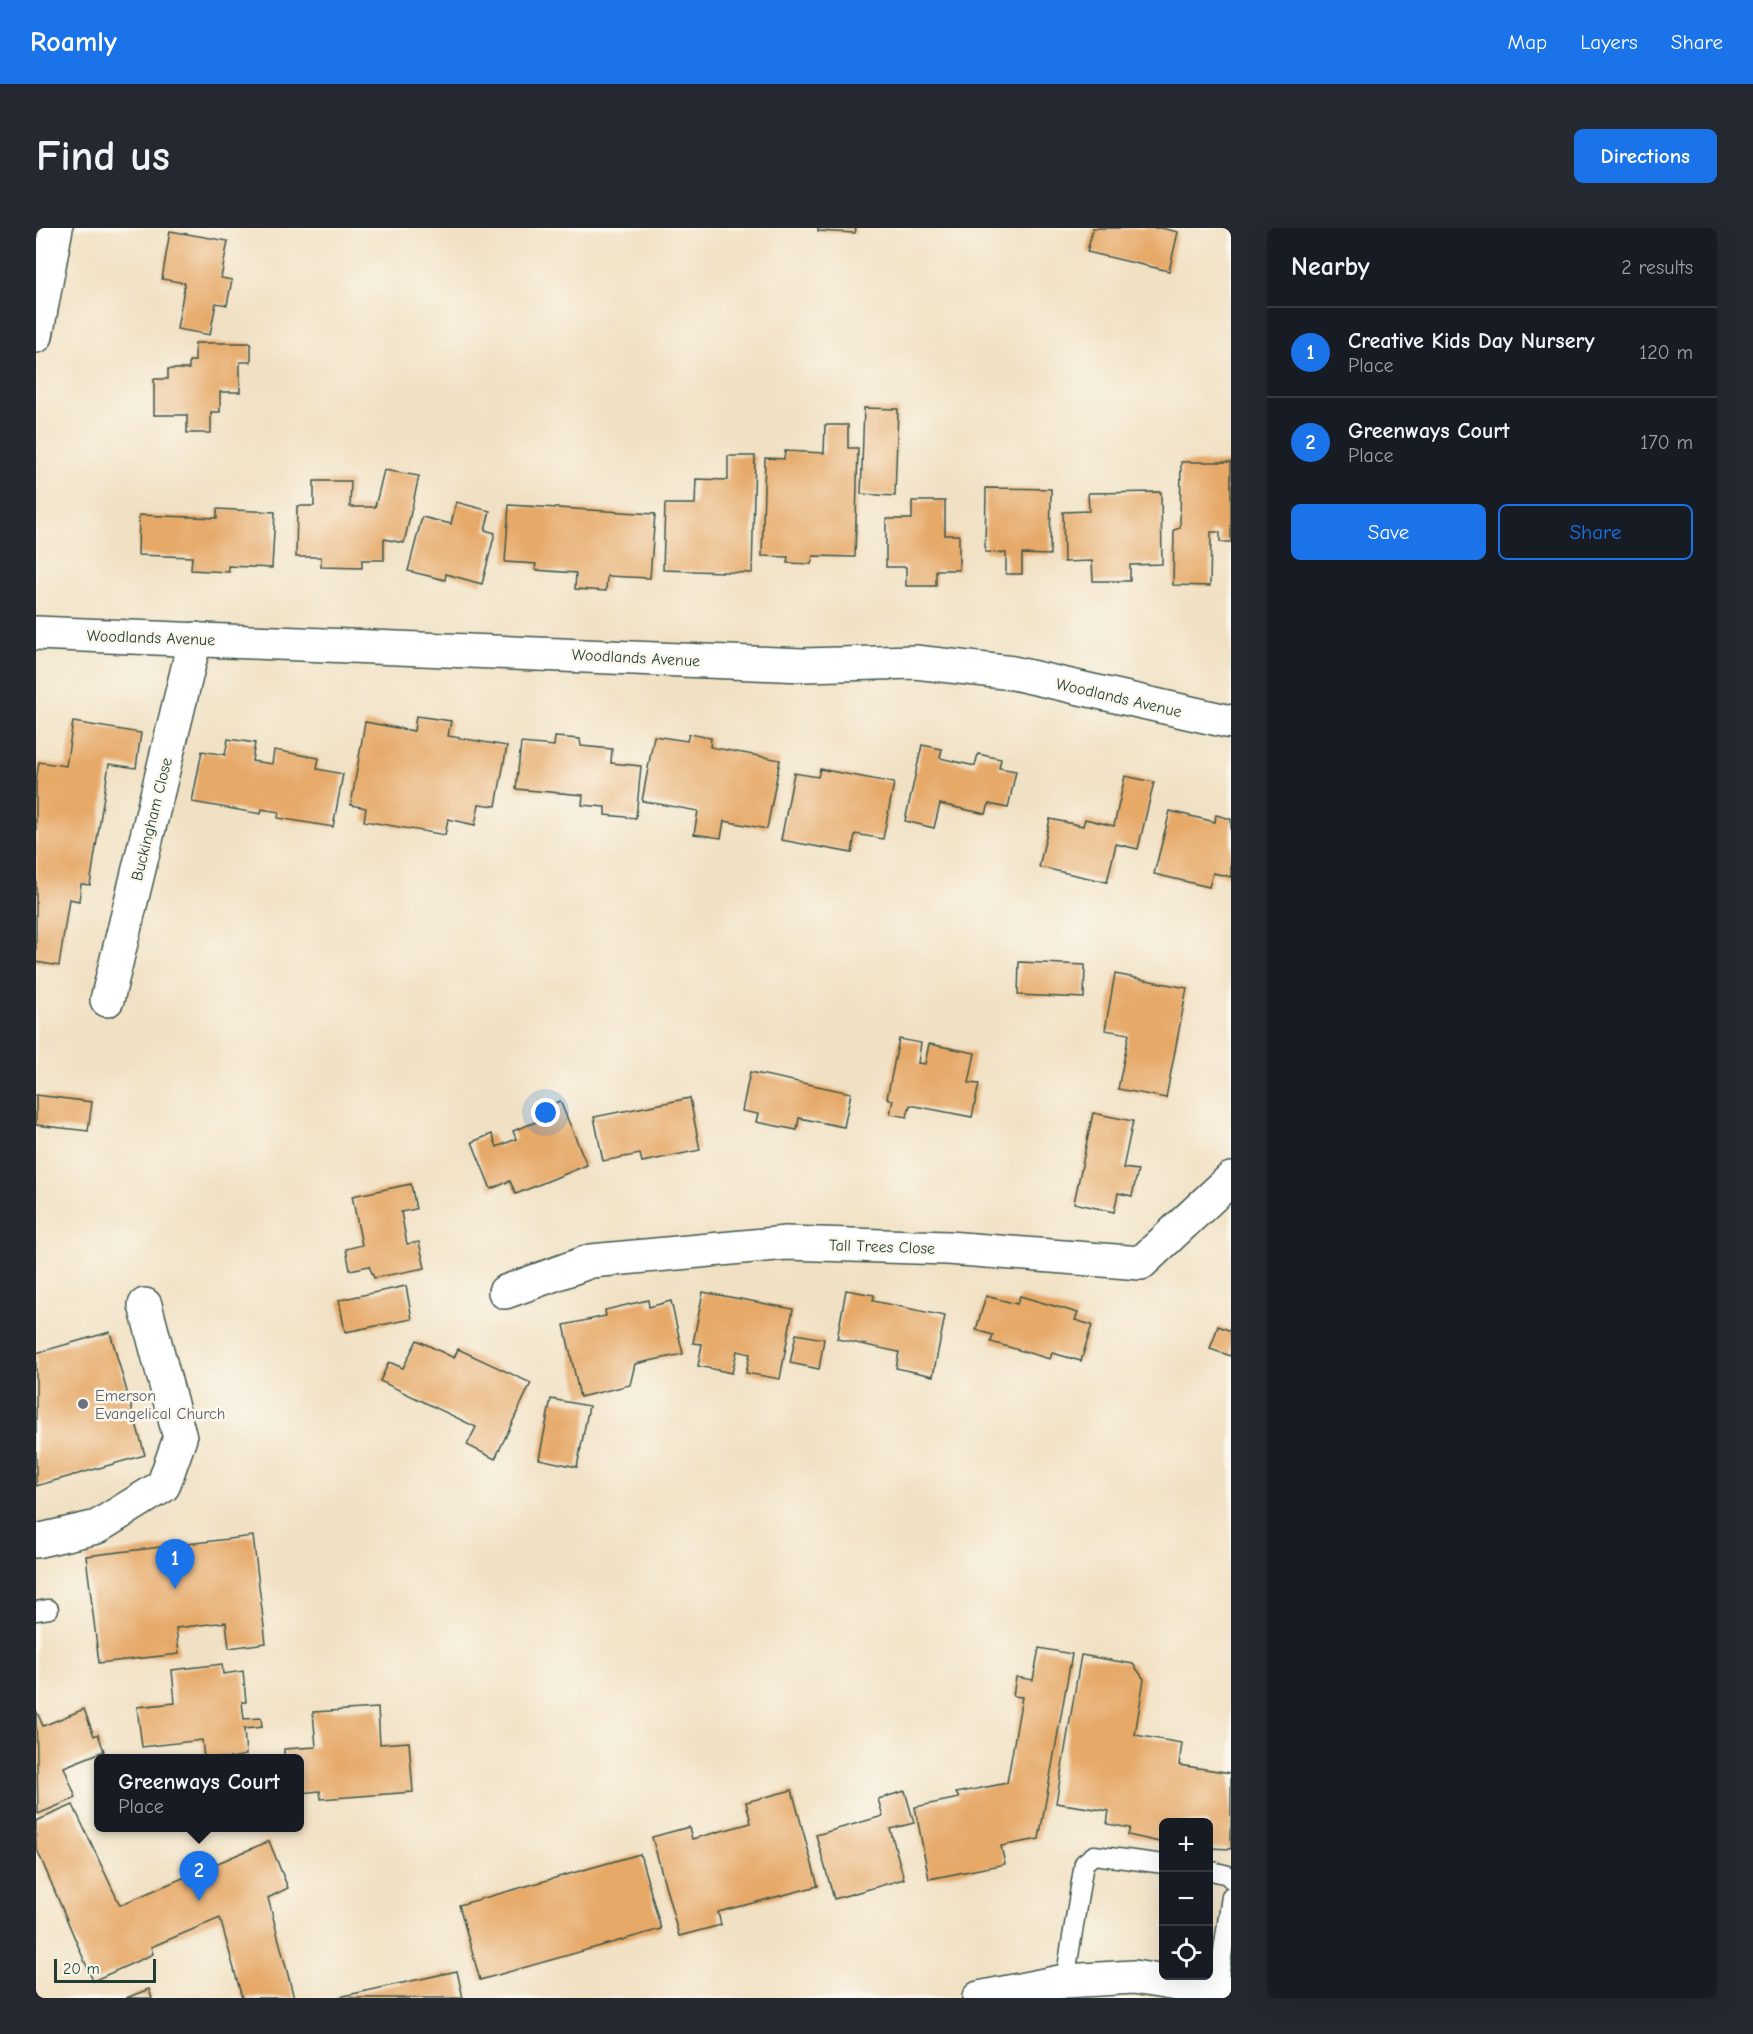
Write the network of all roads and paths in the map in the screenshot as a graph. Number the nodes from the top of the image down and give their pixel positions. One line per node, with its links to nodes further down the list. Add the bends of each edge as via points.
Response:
1 (56, 228): 2 (street)
2 (36, 336)
3 (36, 633): 4 (street, Woodlands Avenue)
4 (195, 639): 5 (street, Woodlands Avenue, via 803,665 915,662 1012,673); 6 (street, Buckingham Close)
5 (1231, 722)
6 (106, 1000)
7 (1231, 1179): 8 (street, Tall Trees Close, via 1141,1263 948,1248 786,1243 591,1261)
8 (506, 1292)
9 (145, 1305): 10 (street, via 180,1438 163,1486 97,1527)
10 (36, 1541)
11 (1159, 1863): 15 (lane, via 1094,1855 1084,1863)
12 (1213, 1871): 13 (lane)
13 (1231, 1879)
14 (1231, 1896): 16 (lane)
15 (1065, 1981): 16 (street, via 1134,1977); 17 (street)
16 (1224, 1992)
17 (979, 1998)

